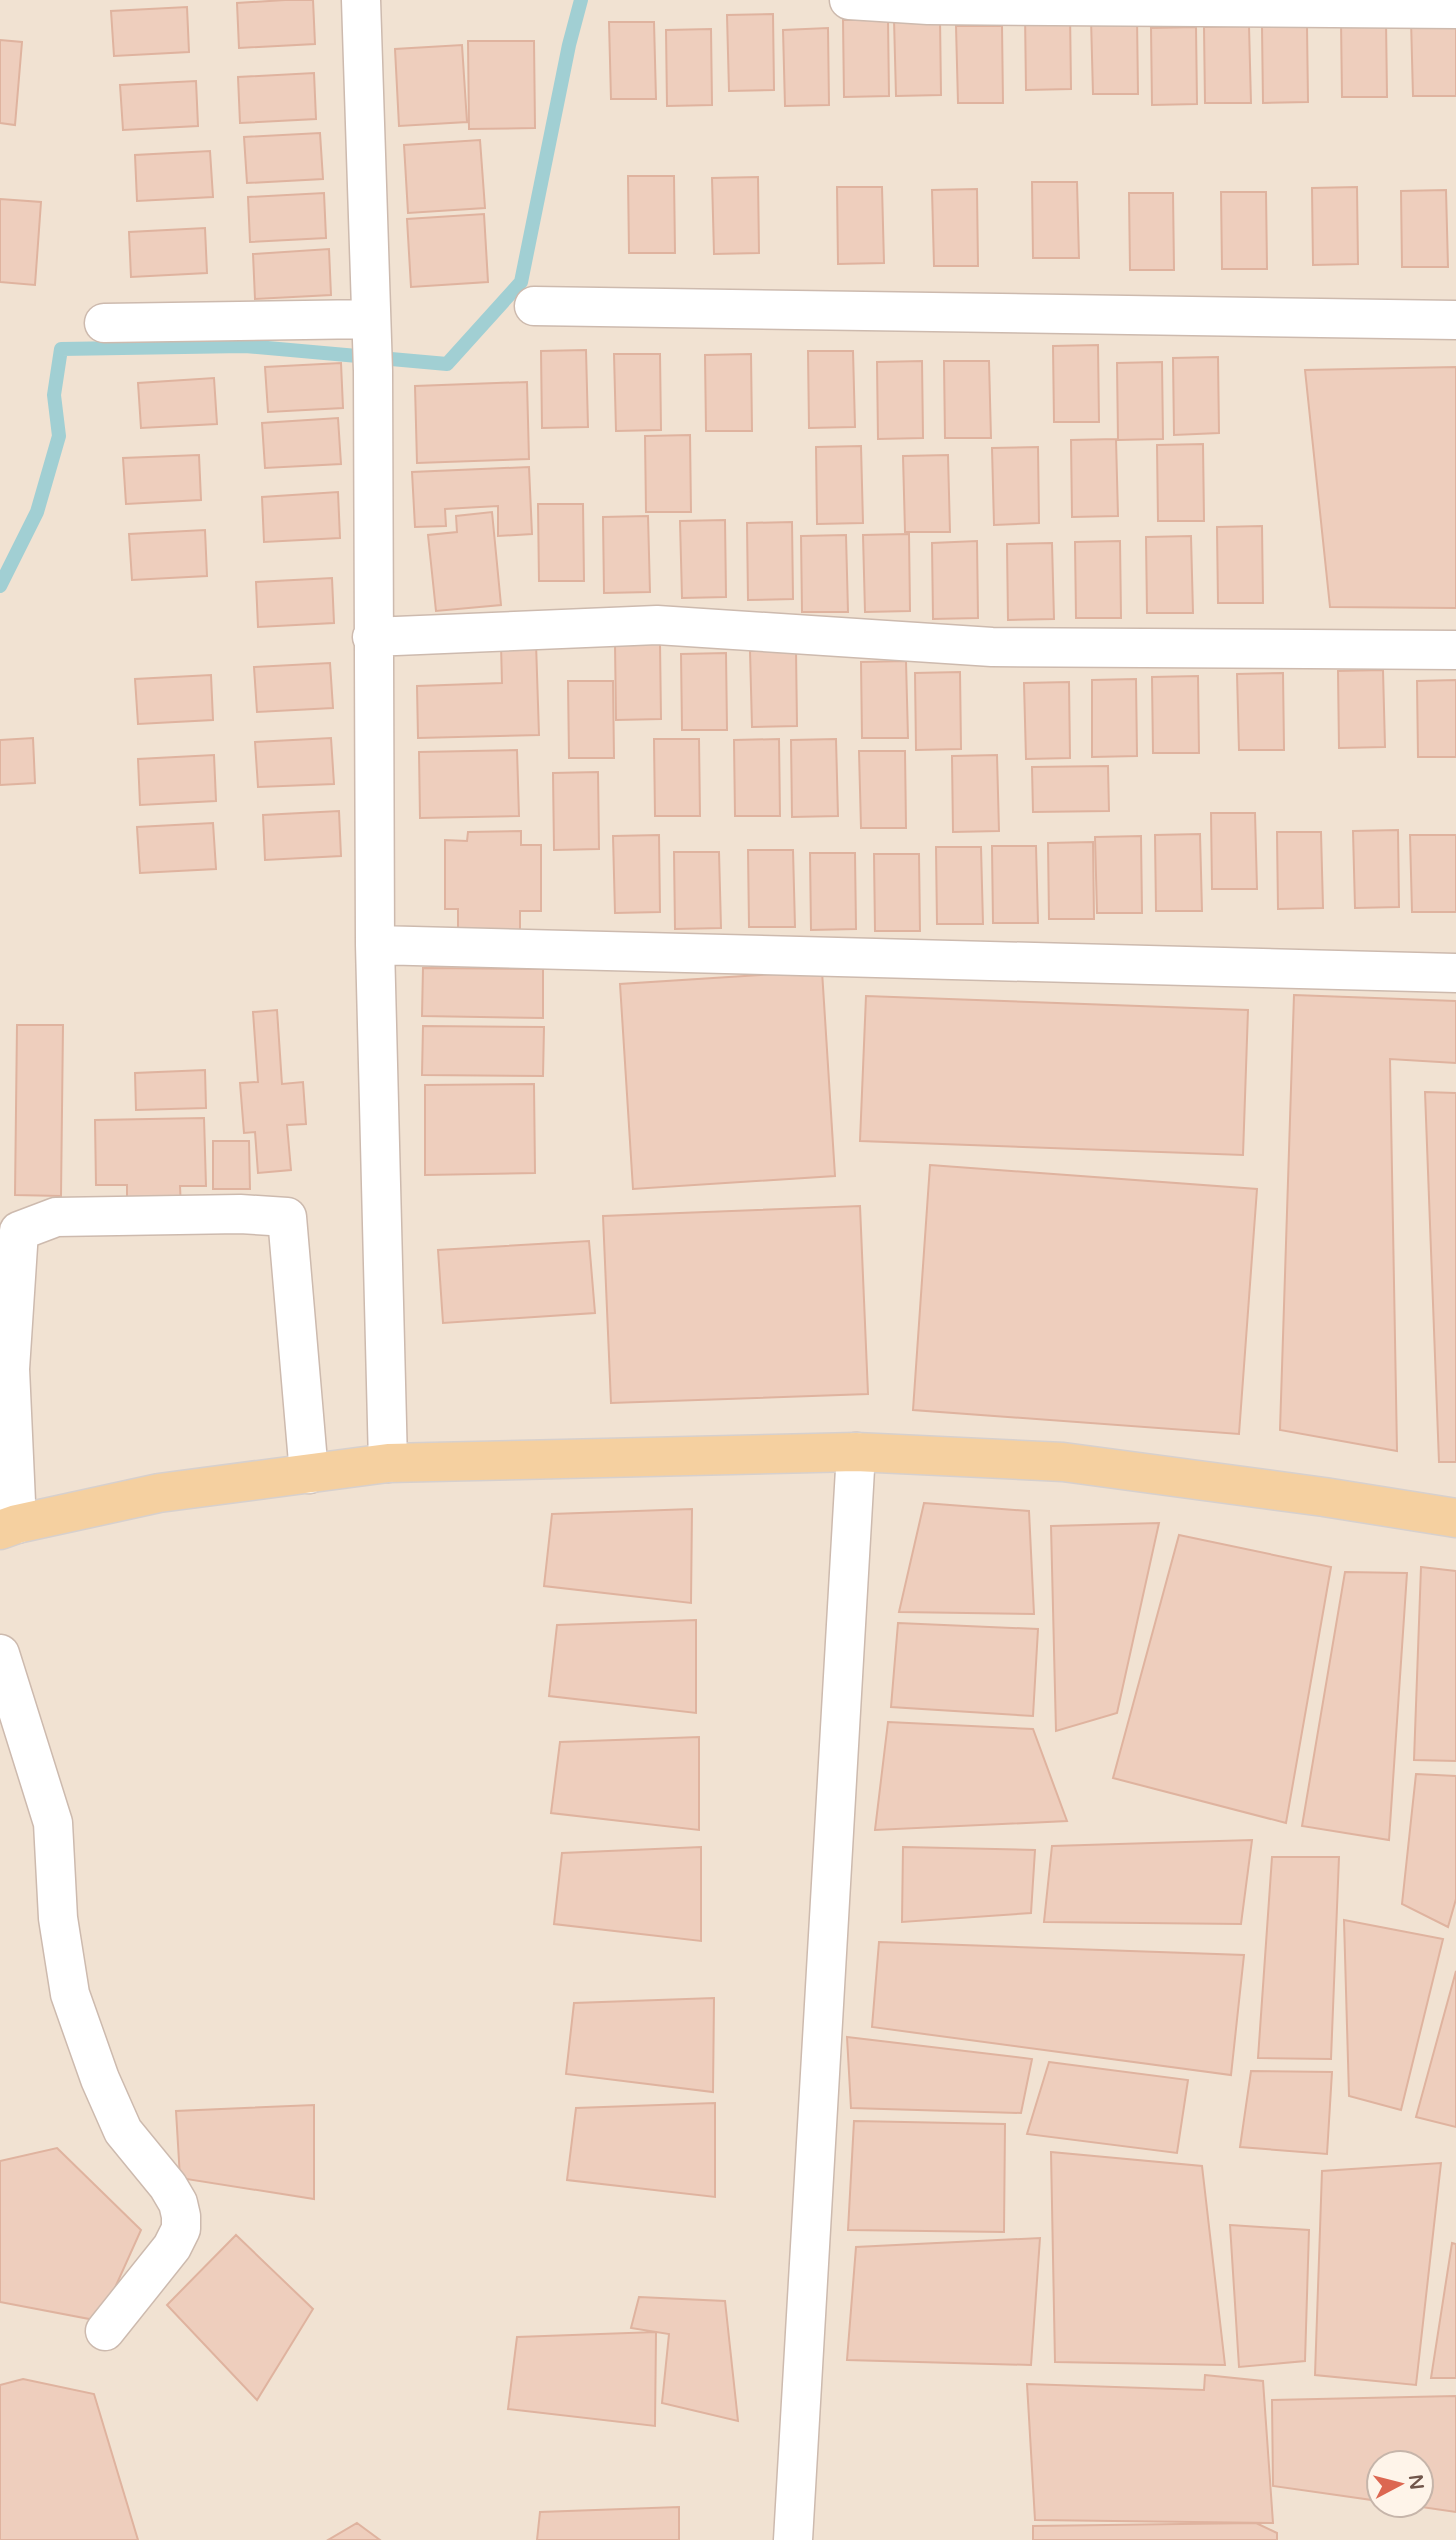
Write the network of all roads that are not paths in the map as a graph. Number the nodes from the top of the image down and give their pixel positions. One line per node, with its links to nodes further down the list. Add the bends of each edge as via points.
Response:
1 (361, 0): 7 (street)
2 (849, 0): 3 (street, via 928,5)
3 (1456, 9)
4 (534, 306): 5 (street)
5 (1456, 320)
6 (104, 323): 7 (street)
7 (372, 345): 8 (street)
8 (372, 637): 9 (street, via 657,625 992,647); 10 (street)
9 (1456, 650)
10 (375, 945): 11 (street); 13 (street)
11 (1456, 973)
12 (856, 1452): 13 (main road); 15 (main road, via 1063,1462); 19 (street)
13 (388, 1463): 14 (main road)
14 (309, 1474): 16 (main road, via 159,1493); 16 (street, via 287,1217 56,1217 19,1231 10,1369)
15 (1456, 1518)
16 (9, 1527)
17 (0, 1654): 18 (street, via 53,1823 58,1918 70,1994 123,2131 168,2186 181,2216 181,2229 172,2247)
18 (105, 2331)
19 (793, 2540)

